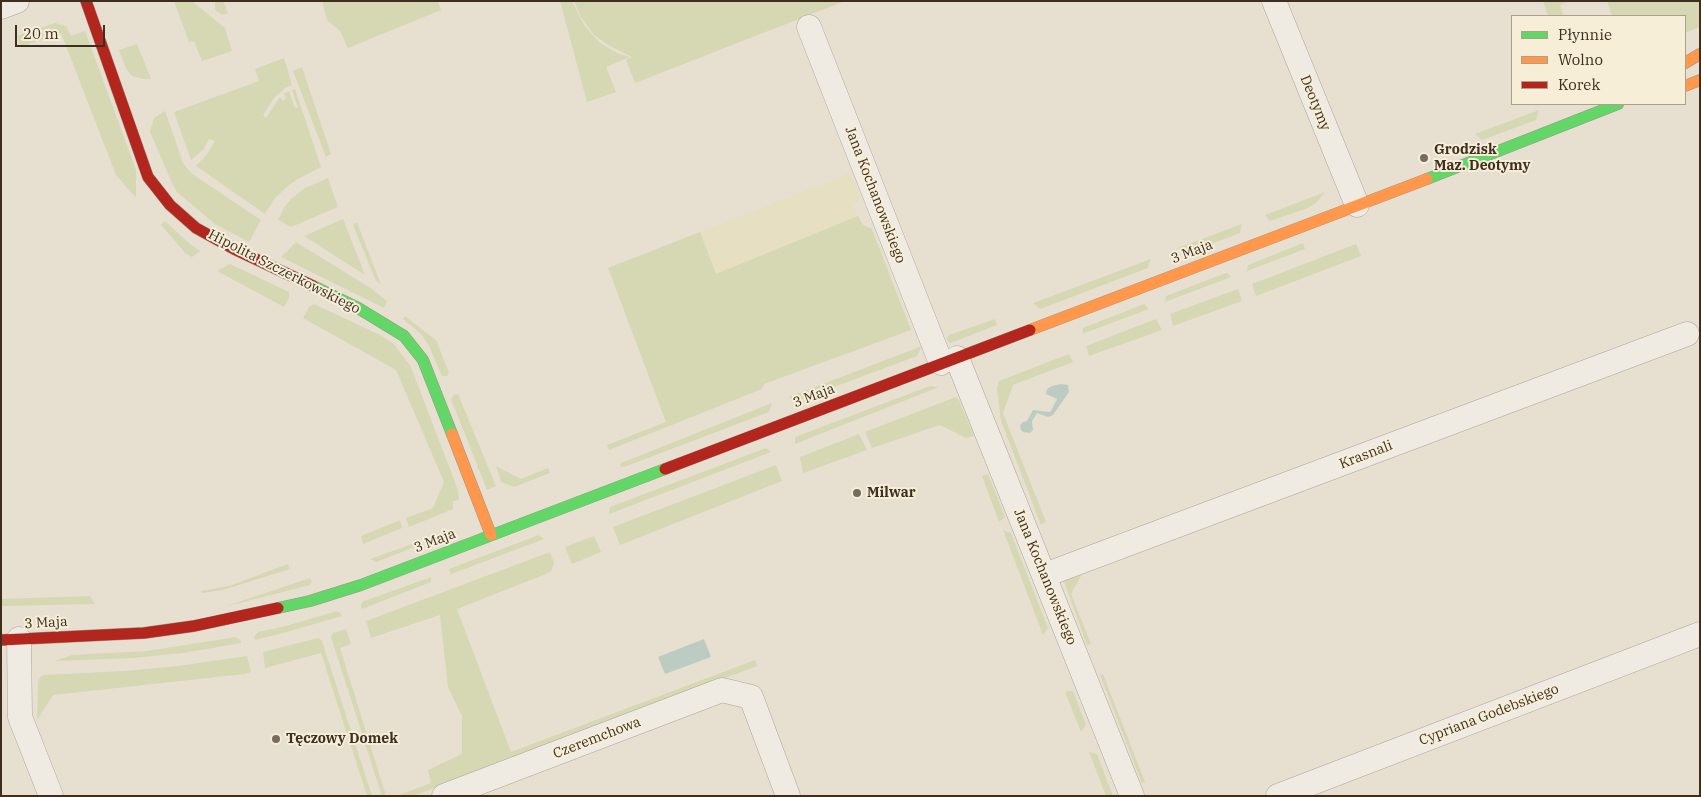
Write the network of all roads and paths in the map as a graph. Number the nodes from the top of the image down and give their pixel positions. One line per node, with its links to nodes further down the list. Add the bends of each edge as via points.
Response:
1 (17, 1): 4 (street)
2 (86, 1): 14 (street, Hipolita Szczerkowskiego, via 148,177 170,205 196,228 358,308 404,336 423,360)
3 (1274, 1): 11 (street, Deotymy)
4 (1, 7)
5 (809, 27): 13 (street, Jana Kochanowskiego)
6 (1700, 54): 7 (street)
7 (1686, 62)
8 (1700, 80): 9 (street)
9 (1686, 86)
10 (1616, 105): 11 (street, 3 Maja)
11 (1357, 204): 13 (street, 3 Maja)
12 (1687, 334): 15 (street, Krasnali)
13 (949, 361): 14 (street, 3 Maja); 15 (street, Jana Kochanowskiego)
14 (491, 535): 17 (street, 3 Maja, via 361,585 244,617 144,633)
15 (1045, 575): 21 (street, Jana Kochanowskiego)
16 (1700, 634): 22 (street, Cypriana Godebskiego)
17 (10, 640): 18 (street, via 20,717)
18 (51, 796)
19 (444, 796): 20 (street, Czeremchowa, via 722,690 751,697)
20 (788, 796)
21 (1132, 796)
22 (1278, 796)

